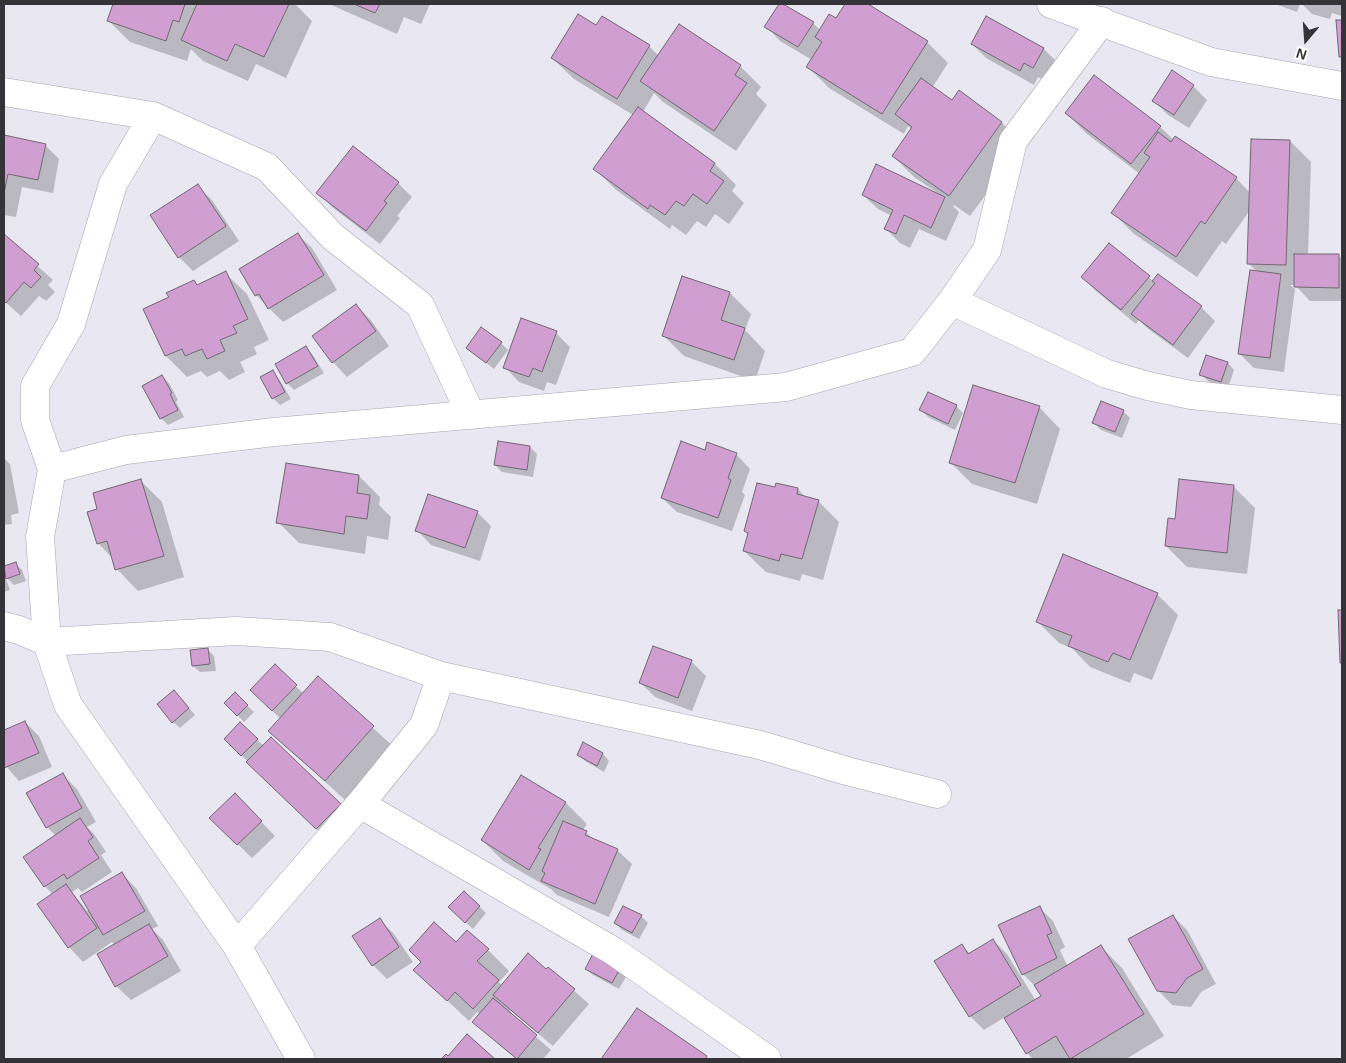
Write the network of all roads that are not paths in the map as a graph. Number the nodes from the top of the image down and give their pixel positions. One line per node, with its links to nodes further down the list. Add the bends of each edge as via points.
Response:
1 (1051, 4): 2 (street)
2 (1102, 21): 3 (street, via 1211,62); 6 (street, via 1013,141 987,250)
3 (1342, 86)
4 (4, 92): 5 (street)
5 (153, 116): 8 (street, via 267,168 332,237 420,305); 9 (street, via 113,184 71,324 35,386 35,420)
6 (952, 301): 7 (street, via 1107,374 1148,386 1191,395); 8 (street, via 912,352 786,387)
7 (1342, 410)
8 (471, 415): 9 (street, via 274,432 126,450)
9 (52, 469): 11 (street, via 40,537)
10 (4, 626): 11 (street)
11 (47, 642): 12 (street, via 236,631 330,637); 15 (street, via 68,706)
12 (441, 676): 13 (street, via 760,745); 14 (street, via 424,725)
13 (937, 794)
14 (360, 804): 15 (street); 17 (street, via 615,952)
15 (237, 946): 16 (street)
16 (301, 1059)
17 (768, 1059)

